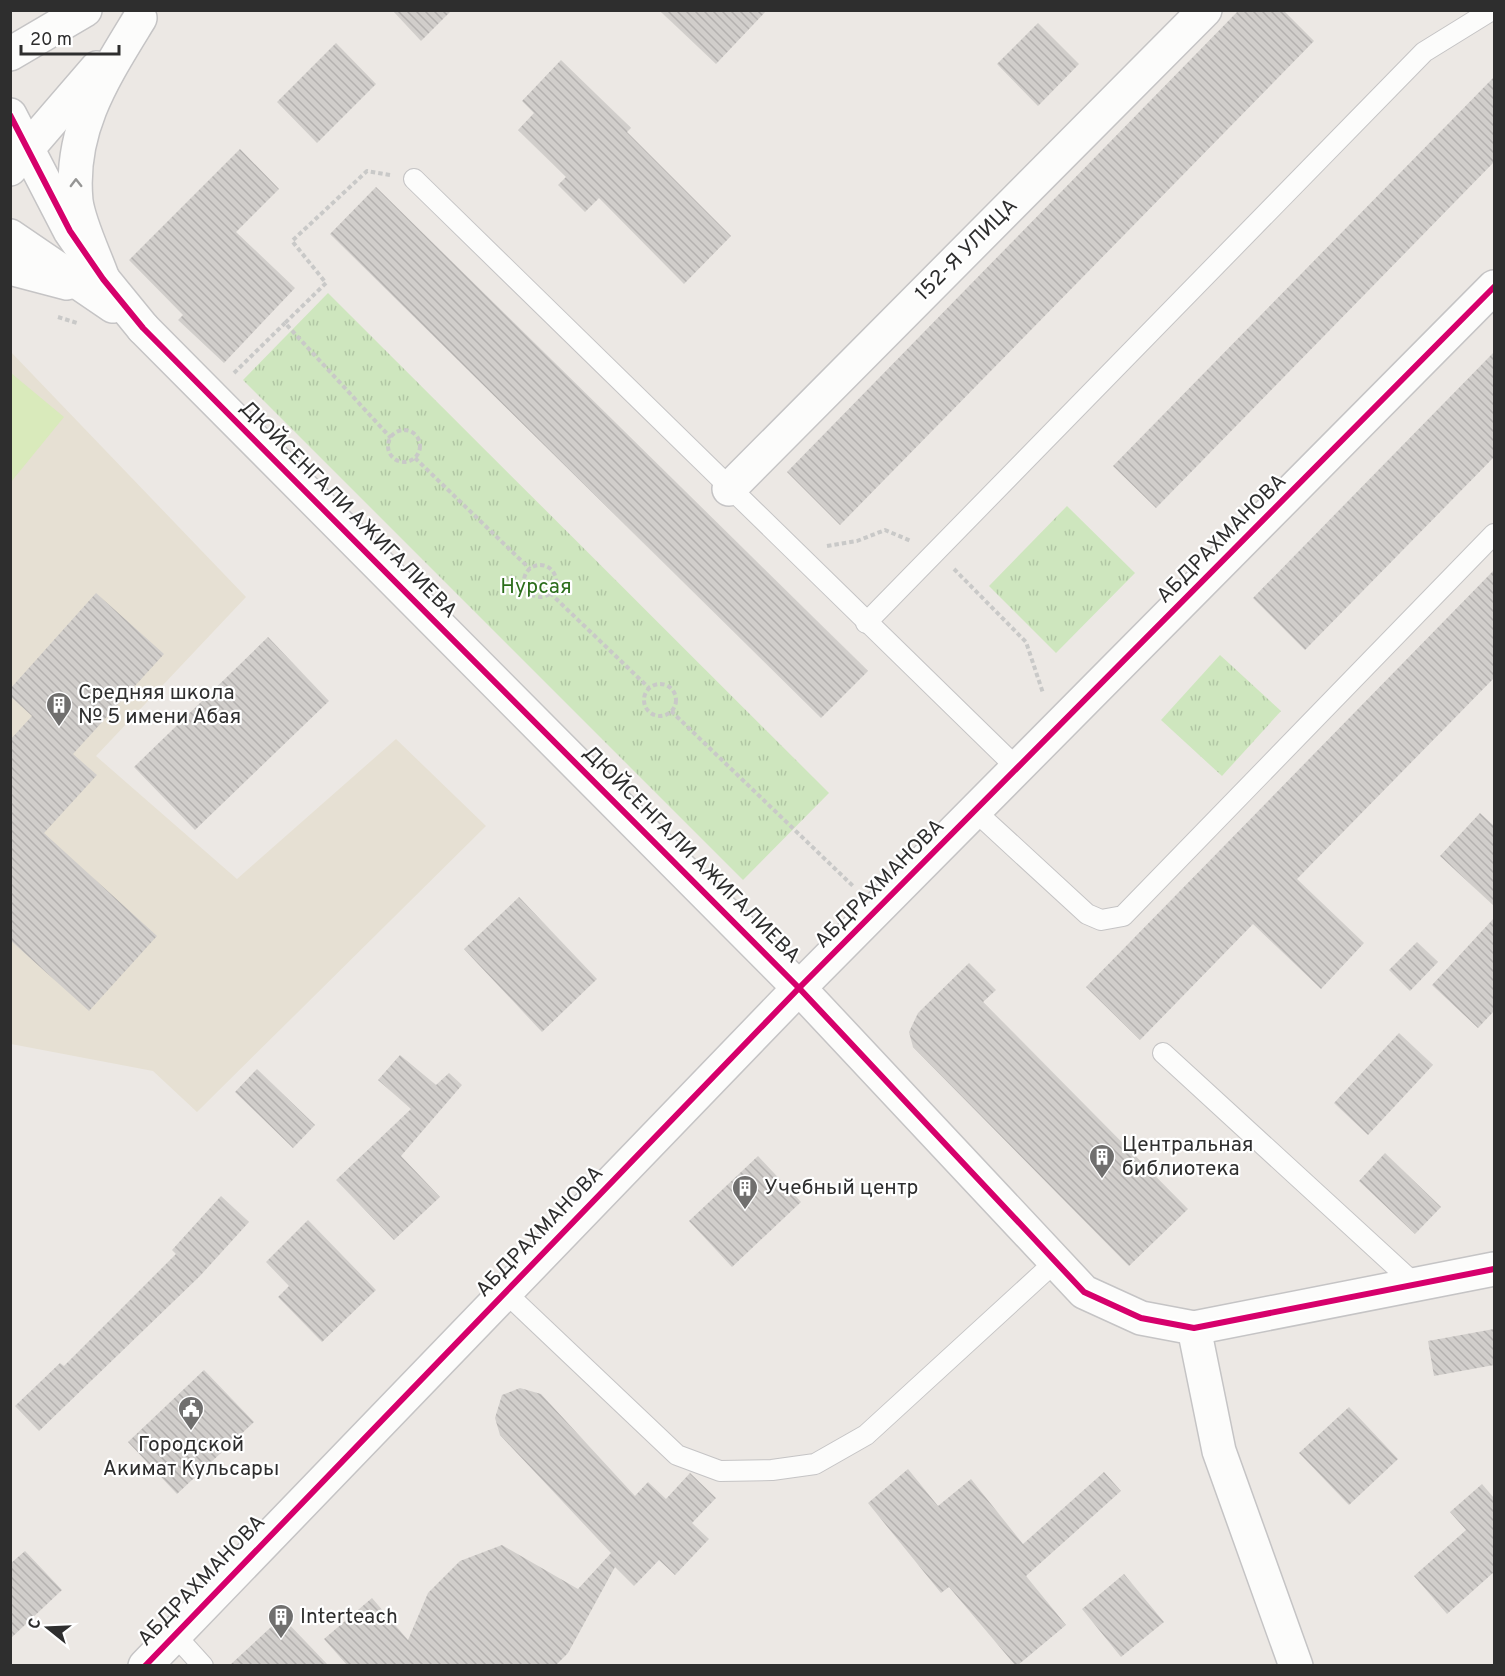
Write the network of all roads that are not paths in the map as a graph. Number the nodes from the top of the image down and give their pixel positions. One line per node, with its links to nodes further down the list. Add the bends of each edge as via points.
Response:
1 (85, 10): 5 (street)
2 (1205, 10): 13 (street, 152-Я УЛИЦА)
3 (1492, 10): 15 (lane, via 1424,52)
4 (144, 14): 7 (street); 11 (street, one-way to 4, via 76,203 76,159 83,126 99,86)
5 (10, 54)
6 (10, 115): 7 (street, ДЮЙСЕНГАЛИ АЖИГАЛИЕВА)
7 (19, 159): 11 (street, ДЮЙСЕНГАЛИ АЖИГАЛИЕВА, via 70,231)
8 (414, 179): 13 (lane)
9 (10, 236): 11 (street, ДЮЙСЕНГАЛИ АЖИГАЛИЕВА)
10 (10, 268): 11 (street)
11 (95, 284): 18 (street, ДЮЙСЕНГАЛИ АЖИГАЛИЕВА)
12 (1494, 287): 16 (street, АБДРАХМАНОВА)
13 (729, 489): 15 (lane)
14 (1494, 534): 17 (lane, via 1123,916 1101,920 1087,914)
15 (866, 623): 16 (lane)
16 (1018, 769): 17 (street, АБДРАХМАНОВА)
17 (975, 812): 18 (street, АБДРАХМАНОВА)
18 (799, 988): 20 (street, ДЮЙСЕНГАЛИ АЖИГАЛИЕВА); 23 (street, АБДРАХМАНОВА)
19 (1163, 1053): 22 (lane)
20 (1055, 1262): 23 (lane, via 866,1435 815,1464 772,1470 720,1471 677,1455); 24 (street, ДЮЙСЕНГАЛИ АЖИГАЛИЕВА, via 1084,1292 1141,1318)
21 (1494, 1269): 22 (street, ДЮЙСЕНГАЛИ АЖИГАЛИЕВА)
22 (1417, 1286): 24 (street, ДЮЙСЕНГАЛИ АЖИГАЛИЕВА)
23 (505, 1292): 25 (street, АБДРАХМАНОВА)
24 (1194, 1328): 28 (street, via 1219,1451)
25 (174, 1634): 26 (street, АБДРАХМАНОВА); 27 (lane)
26 (144, 1665)
27 (203, 1665)
28 (1296, 1665)

